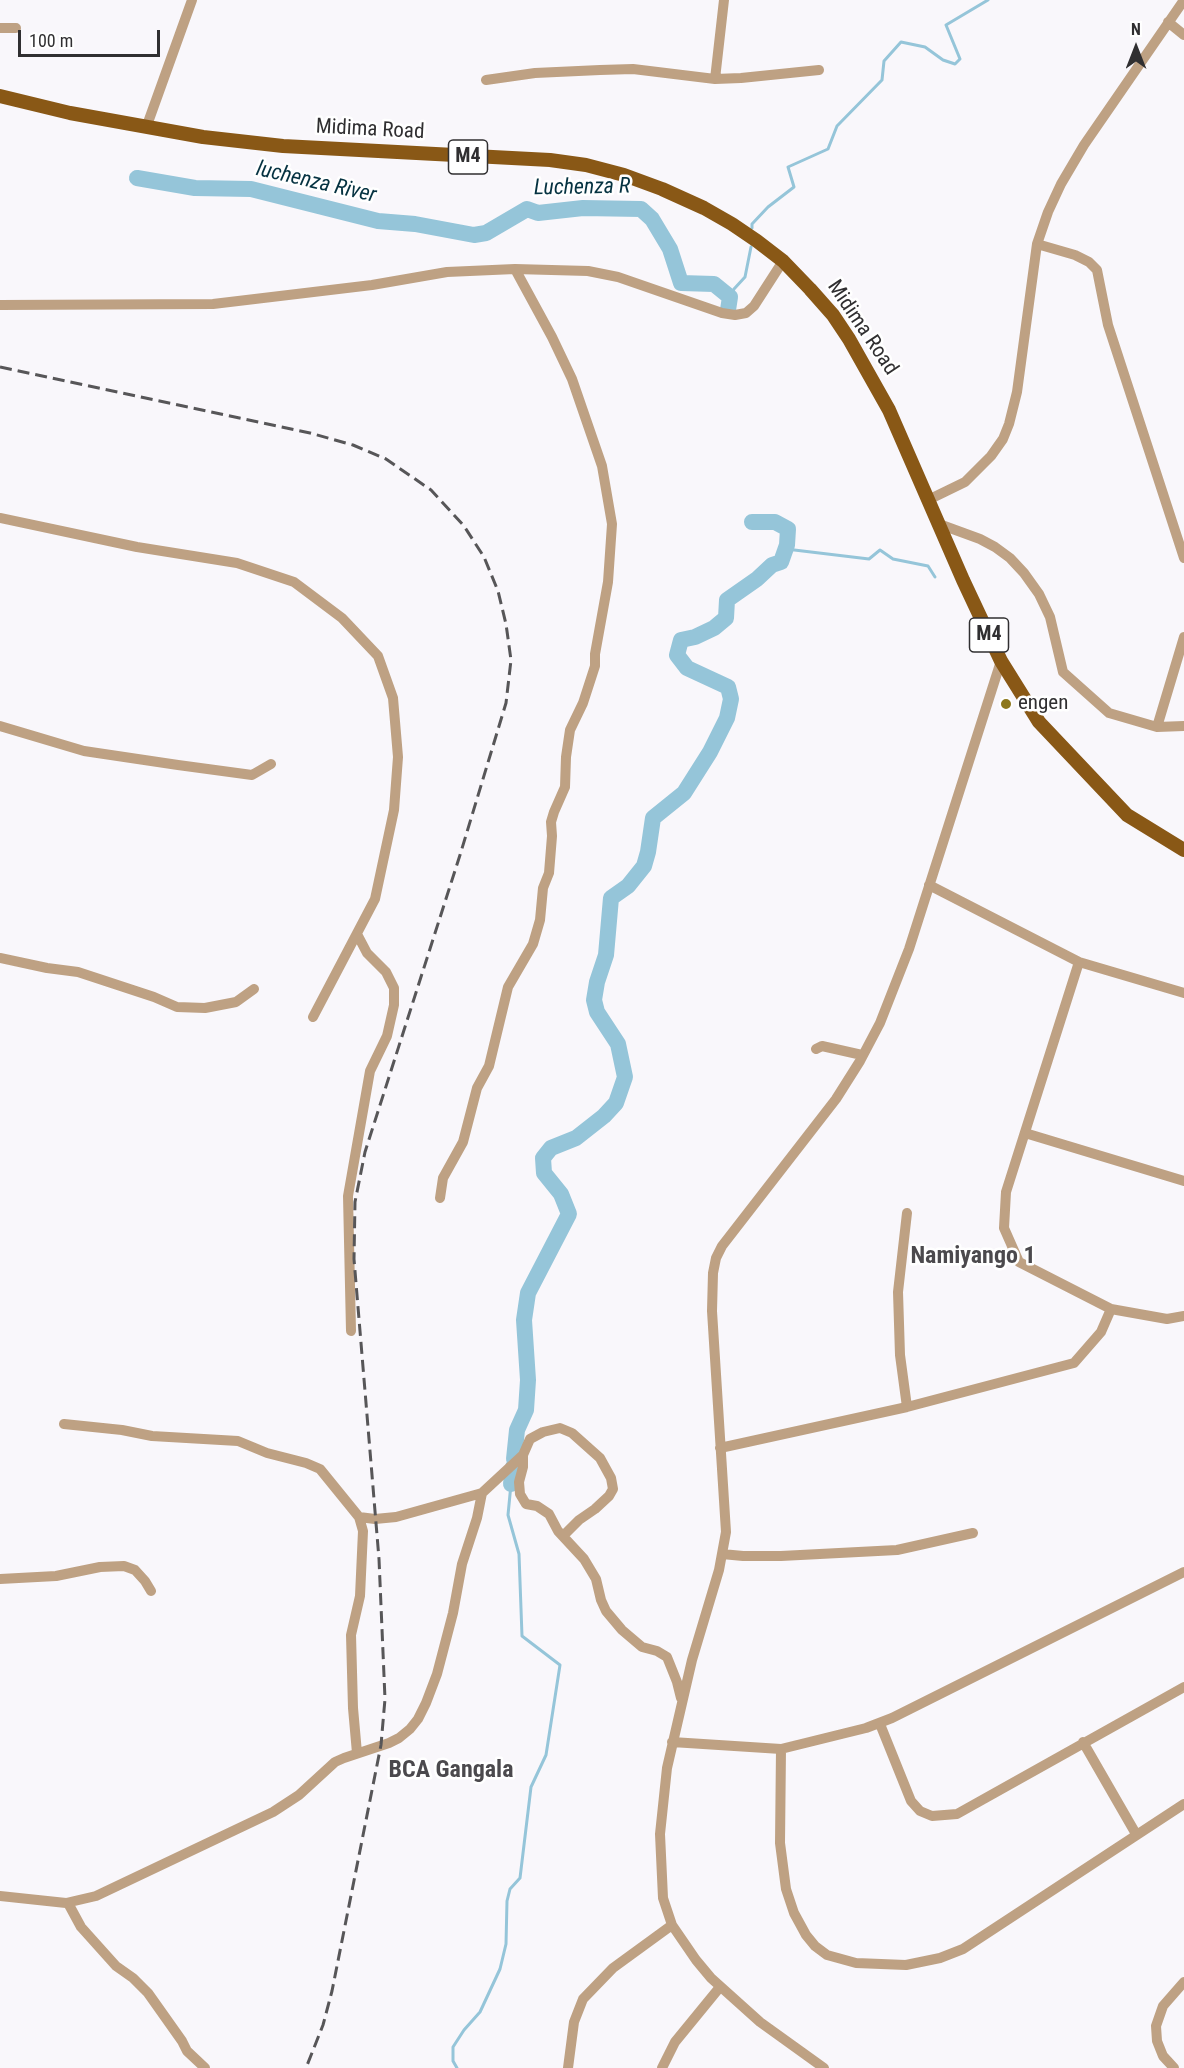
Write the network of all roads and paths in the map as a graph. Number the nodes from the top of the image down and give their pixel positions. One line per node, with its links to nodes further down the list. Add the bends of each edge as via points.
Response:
1 (192, 0): 12 (street)
2 (724, 0): 9 (street)
3 (1184, 0): 4 (street)
4 (1168, 22): 7 (street); 13 (street, via 1060,184)
5 (0, 28): 6 (street)
6 (16, 28)
7 (1184, 35)
8 (819, 70): 9 (street)
9 (715, 79): 10 (street, via 621,69)
10 (486, 80)
11 (0, 96): 12 (main road, Midima Road / M4)
12 (146, 128): 14 (main road, Midima Road / M4, via 283,146 586,165 624,175 704,208)
13 (1037, 244): 17 (street, via 1017,392 1003,439 965,482); 20 (street, via 1075,255 1097,270 1108,325)
14 (783, 261): 15 (street, via 754,306 735,315 618,276); 17 (main road, Midima Road / M4, via 849,339 881,393)
15 (515, 269): 16 (street, via 447,272 372,285 213,303); 39 (street, via 572,379 602,466 612,524 608,582 595,666 570,730 565,787 551,822 549,873 543,888 540,920 533,944 508,987 489,1066 477,1088 463,1142 443,1178)
16 (0, 305)
17 (928, 500): 19 (main road, Midima Road / M4)
18 (0, 518): 29 (street, via 237,563 294,582 342,618 378,657 393,698 398,757 394,810 375,899)
19 (939, 524): 22 (main road, Midima Road / M4); 25 (street, via 980,539 1010,558 1024,573 1050,617 1063,672 1109,713)
20 (1184, 558)
21 (1184, 637): 25 (street)
22 (1001, 661): 27 (main road, Midima Road / M4, via 1039,722 1127,815); 28 (street)
23 (0, 726): 26 (street, via 84,751 252,776)
24 (1184, 726): 25 (street)
25 (1157, 727)
26 (271, 764)
27 (1184, 850)
28 (929, 885): 31 (street); 36 (street, via 896,987)
29 (357, 934): 34 (street); 43 (street, via 386,972 394,988 394,1005 387,1036 370,1071 348,1196)
30 (0, 958): 32 (street, via 78,972 177,1007 205,1008 236,1002)
31 (1079, 962): 33 (street); 37 (street)
32 (254, 988)
33 (1184, 993)
34 (313, 1017)
35 (816, 1049): 36 (street, via 822,1046)
36 (862, 1055): 46 (street, via 836,1099 735,1226 716,1258 712,1311)
37 (1025, 1133): 38 (street); 41 (street, via 1006,1192 1004,1228 1019,1262)
38 (1184, 1181)
39 (440, 1198)
40 (907, 1213): 44 (street, via 898,1292)
41 (1111, 1309): 42 (street, via 1167,1319); 44 (street, via 1101,1332 1074,1363)
42 (1184, 1316)
43 (351, 1331)
44 (907, 1407): 46 (street)
45 (64, 1424): 49 (street, via 152,1436 238,1441 306,1462 320,1468)
46 (720, 1448): 52 (street, via 726,1522)
47 (523, 1455): 48 (street); 51 (street, via 520,1494 526,1504 549,1514); 51 (street, via 530,1438 560,1428 572,1433 607,1469 613,1489 609,1496)
48 (482, 1493): 49 (street, via 396,1517); 62 (street, via 437,1674 426,1703 418,1719 399,1738)
49 (359, 1517): 62 (street, via 363,1531 360,1596 351,1635)
50 (973, 1533): 52 (street, via 897,1550 781,1556)
51 (563, 1536): 57 (street, via 591,1569 606,1611 621,1630 642,1647 667,1657)
52 (722, 1554): 57 (street)
53 (1184, 1572): 58 (street)
54 (0, 1579): 55 (street, via 124,1566 135,1570)
55 (151, 1591)
56 (1184, 1687): 60 (street)
57 (681, 1702): 59 (street)
58 (879, 1724): 60 (street, via 910,1801 932,1816 957,1814); 61 (street)
59 (672, 1742): 61 (street); 67 (street, via 660,1834 663,1898)
60 (1083, 1742): 64 (street)
61 (781, 1749): 64 (street, via 780,1844 786,1889 802,1928 815,1946 827,1955 856,1963 906,1965 940,1958 963,1948)
62 (357, 1753): 66 (street, via 335,1762 299,1795 273,1812 96,1896)
63 (1184, 1804): 64 (street)
64 (1136, 1834)
65 (0, 1896): 66 (street)
66 (68, 1903): 70 (street, via 81,1927 116,1966 148,1993 188,2052)
67 (672, 1925): 69 (street); 71 (street, via 612,1968 583,1999 574,2022)
68 (1184, 1983): 74 (street, via 1163,2006 1156,2026 1163,2056)
69 (720, 1987): 72 (street, via 675,2042); 73 (street, via 760,2022)
70 (205, 2068)
71 (568, 2068)
72 (662, 2068)
73 (825, 2068)
74 (1174, 2068)

